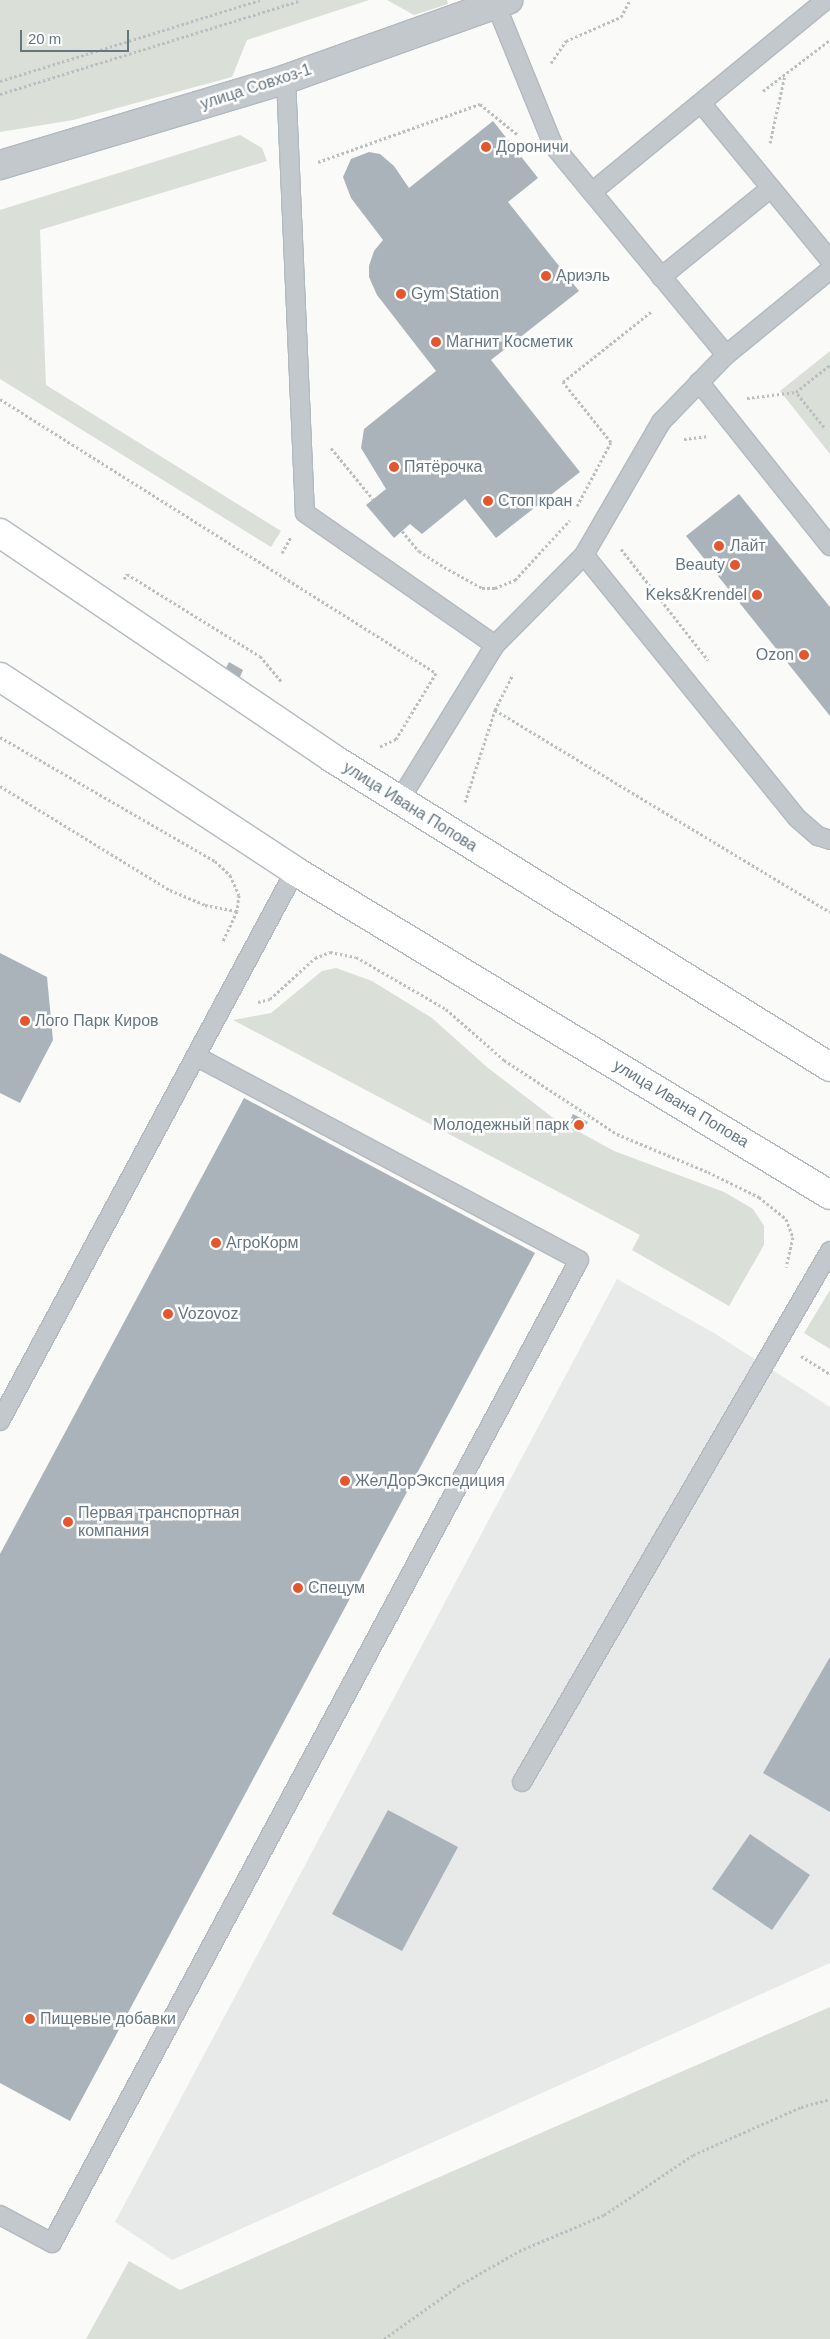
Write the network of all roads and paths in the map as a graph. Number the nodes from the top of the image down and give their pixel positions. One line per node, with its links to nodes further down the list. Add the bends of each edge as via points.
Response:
1 (260, 0): 10 (path)
2 (301, 0): 12 (path)
3 (630, 0): 7 (path, via 621,17 566,41)
4 (826, 0): 13 (lane)
5 (502, 3): 9 (street, улица Совхоз-1); 19 (lane, via 553,145)
6 (830, 40): 8 (path)
7 (546, 70)
8 (785, 74): 11 (path); 15 (path, via 769,146)
9 (286, 79): 16 (street, улица Совхоз-1); 40 (lane, via 305,513)
10 (0, 81)
11 (762, 92)
12 (0, 94)
13 (701, 103): 18 (lane); 19 (lane)
14 (522, 139): 17 (path, via 480,104)
15 (763, 139)
16 (0, 165)
17 (311, 165)
18 (771, 188): 20 (lane); 22 (lane)
19 (592, 192): 22 (lane)
20 (830, 260)
21 (830, 270): 24 (lane)
22 (661, 277): 23 (lane)
23 (675, 293): 24 (lane); 31 (path, via 563,382)
24 (726, 355): 26 (lane)
25 (830, 365): 27 (path)
26 (700, 382): 29 (lane); 32 (lane, via 661,422)
27 (796, 392): 29 (path); 30 (path)
28 (0, 399): 45 (path, via 436,673 396,739)
29 (715, 401): 36 (lane)
30 (824, 427)
31 (610, 442): 32 (path); 34 (path, via 570,520 514,580 495,588 482,588 419,551)
32 (633, 470): 38 (lane)
33 (296, 528): 37 (path)
34 (402, 532)
35 (0, 533): 47 (main road, улица Ивана Попова, via 141,631)
36 (830, 546)
37 (282, 553)
38 (584, 555): 40 (lane); 48 (lane, via 797,818 818,836)
39 (114, 578): 42 (path, via 122,582 127,574 232,638 260,656)
40 (495, 645): 47 (lane)
41 (0, 677): 49 (main road, улица Ивана Попова)
42 (286, 686)
43 (495, 710): 51 (path)
44 (0, 737): 50 (path, via 215,861 230,875 239,895)
45 (376, 747)
46 (0, 786): 50 (path, via 170,890 205,905)
47 (399, 801): 55 (main road, улица Ивана Попова)
48 (830, 840)
49 (295, 871): 53 (lane); 56 (main road, улица Ивана Попова)
50 (237, 911): 52 (path)
51 (830, 912)
52 (221, 945)
53 (219, 1013): 54 (lane); 58 (path, via 270,999 315,958 330,952 356,958 446,1009 504,1060 617,1134 759,1197 786,1219 793,1237)
54 (196, 1056): 61 (lane); 64 (lane, via 579,1260 52,2243)
55 (830, 1067)
56 (830, 1195)
57 (830, 1251): 62 (lane)
58 (781, 1276)
59 (794, 1352): 60 (path)
60 (830, 1374)
61 (0, 1421)
62 (522, 1782)
63 (830, 2099): 65 (path, via 801,2107 693,2155 604,2214 519,2251 458,2286)
64 (0, 2215)
65 (384, 2339)

